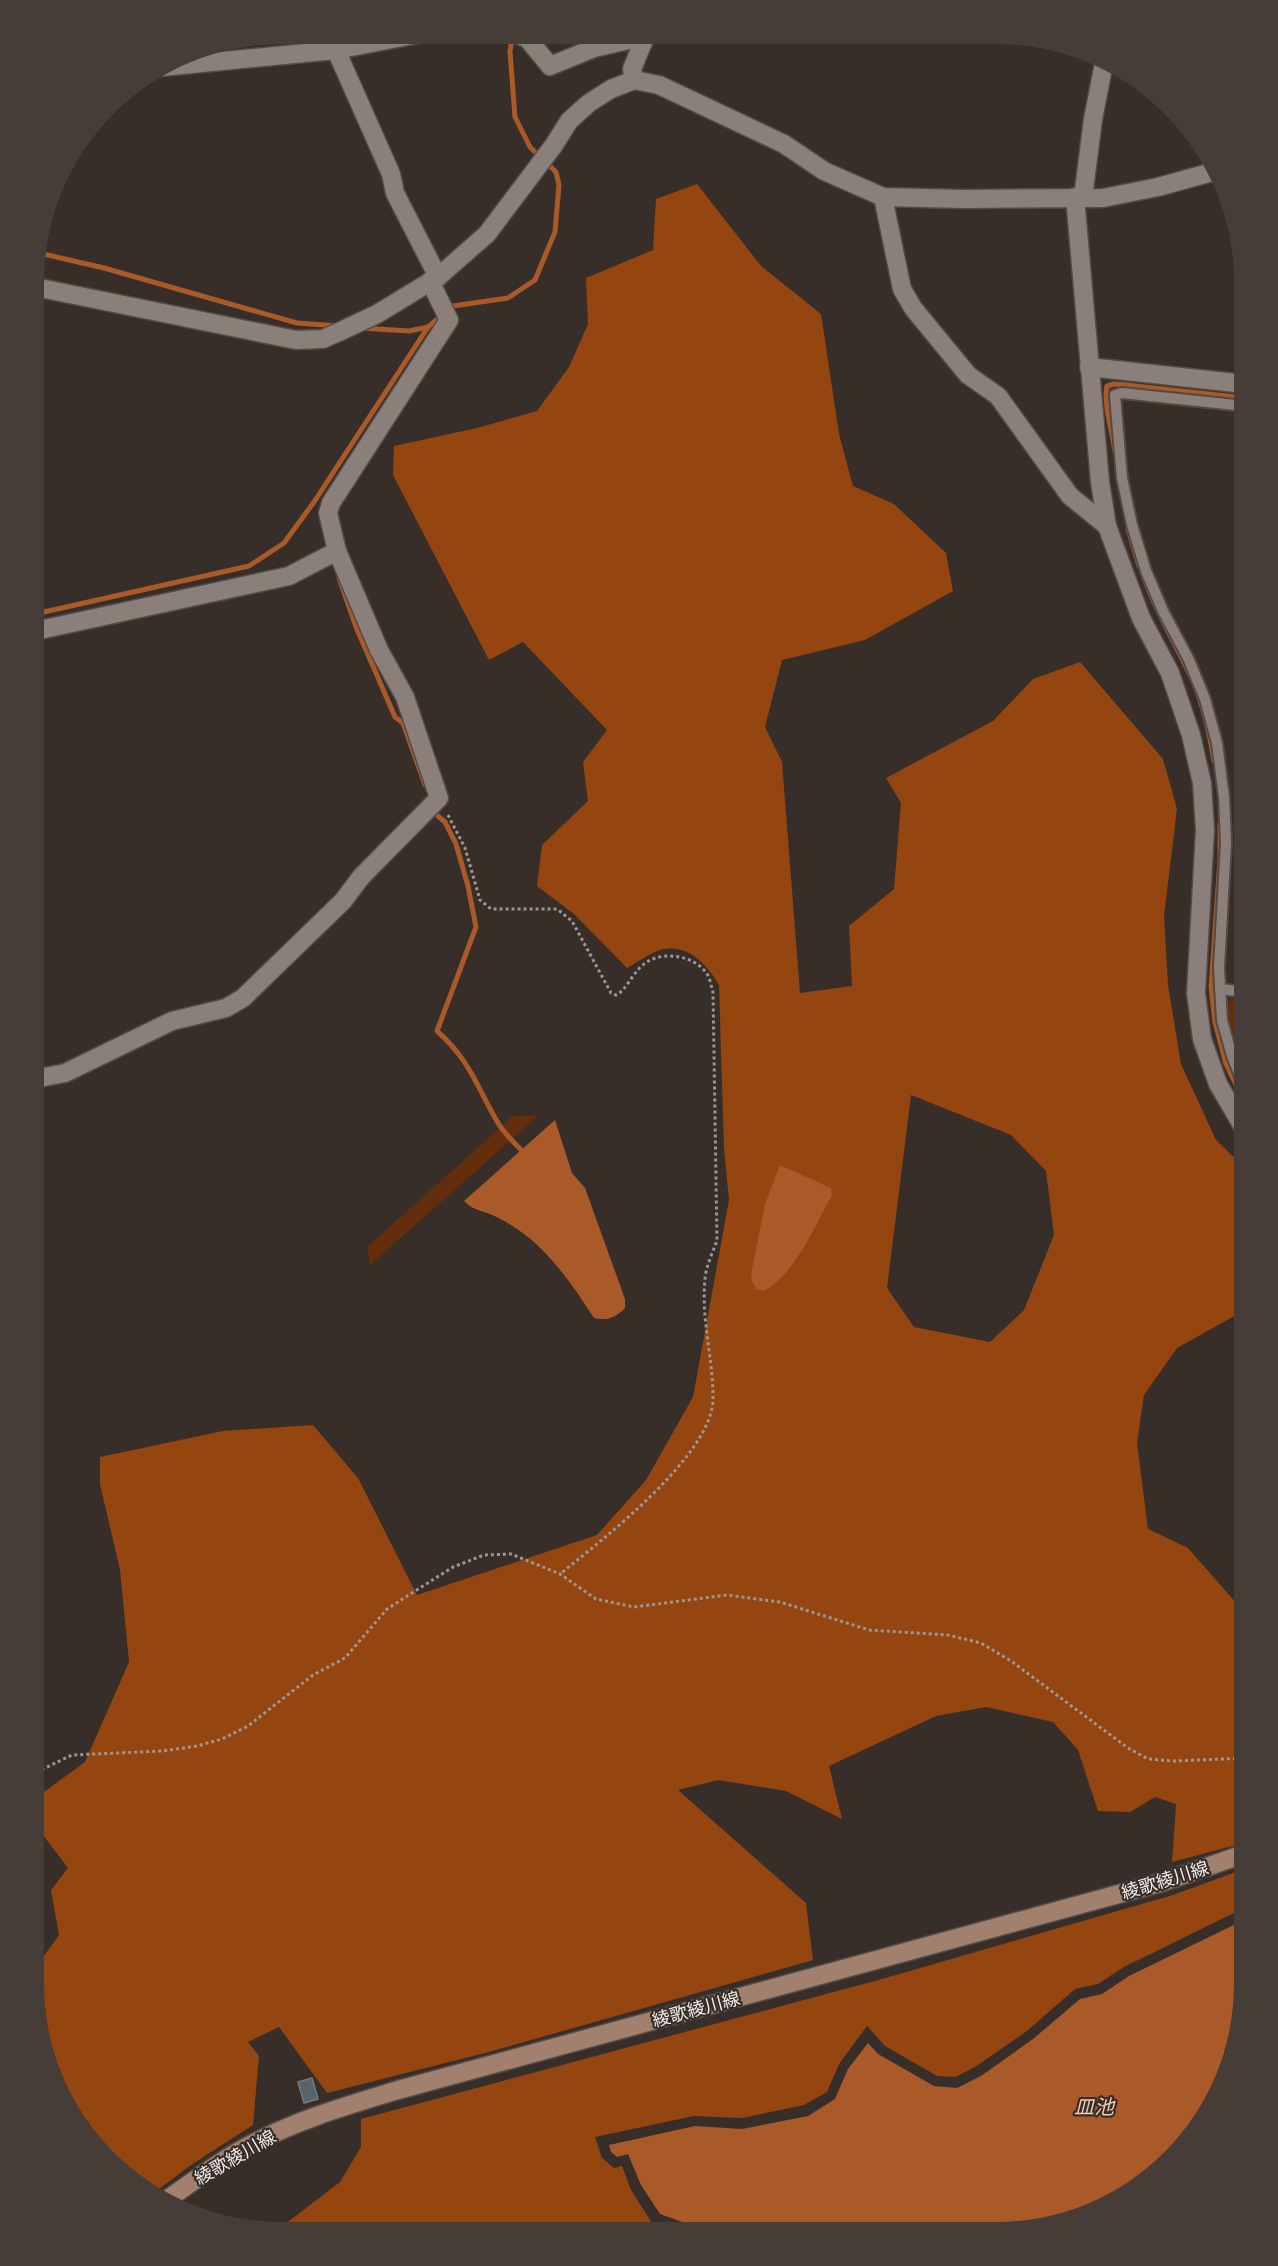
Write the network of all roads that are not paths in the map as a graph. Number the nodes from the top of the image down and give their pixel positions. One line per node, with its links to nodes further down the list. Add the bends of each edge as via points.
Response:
1 (367, 44): 5 (street)
2 (529, 44): 3 (street, via 550,66)
3 (611, 44)
4 (643, 44): 8 (street, via 632,69)
5 (336, 50): 6 (street); 12 (street)
6 (184, 65)
7 (1103, 69): 11 (street)
8 (634, 80): 10 (street, via 659,85 784,144 824,171); 12 (street, via 611,89 569,122 487,234)
9 (1208, 173): 11 (street, via 1147,190 1103,198)
10 (883, 197): 11 (street); 17 (street, via 902,289 913,308 968,375 998,396 1070,496)
11 (1079, 197): 14 (street)
12 (434, 279): 13 (street, via 377,314 323,339 296,340); 18 (street, via 449,320 331,503 328,513)
13 (44, 289)
14 (1089, 367): 15 (street); 17 (street)
15 (1234, 383)
16 (1234, 405): 20 (lane, via 1115,395 1122,478 1132,525 1163,612 1205,699 1217,743 1226,842)
17 (1107, 526): 24 (street, via 1141,618 1170,674 1202,783 1205,830 1196,993 1202,1039 1218,1084)
18 (337, 551): 19 (street, via 289,576); 23 (street, via 379,650 405,697 439,798 343,901 243,999 226,1008 172,1021 65,1073)
19 (44, 629)
20 (1220, 989): 21 (lane); 22 (lane, via 1222,1020)
21 (1234, 991)
22 (1234, 1061)
23 (44, 1077)
24 (1234, 1111)
25 (1234, 1858): 26 (main road, 綾歌綾川線, via 1163,1882 339,2108 254,2143)
26 (172, 2196)

